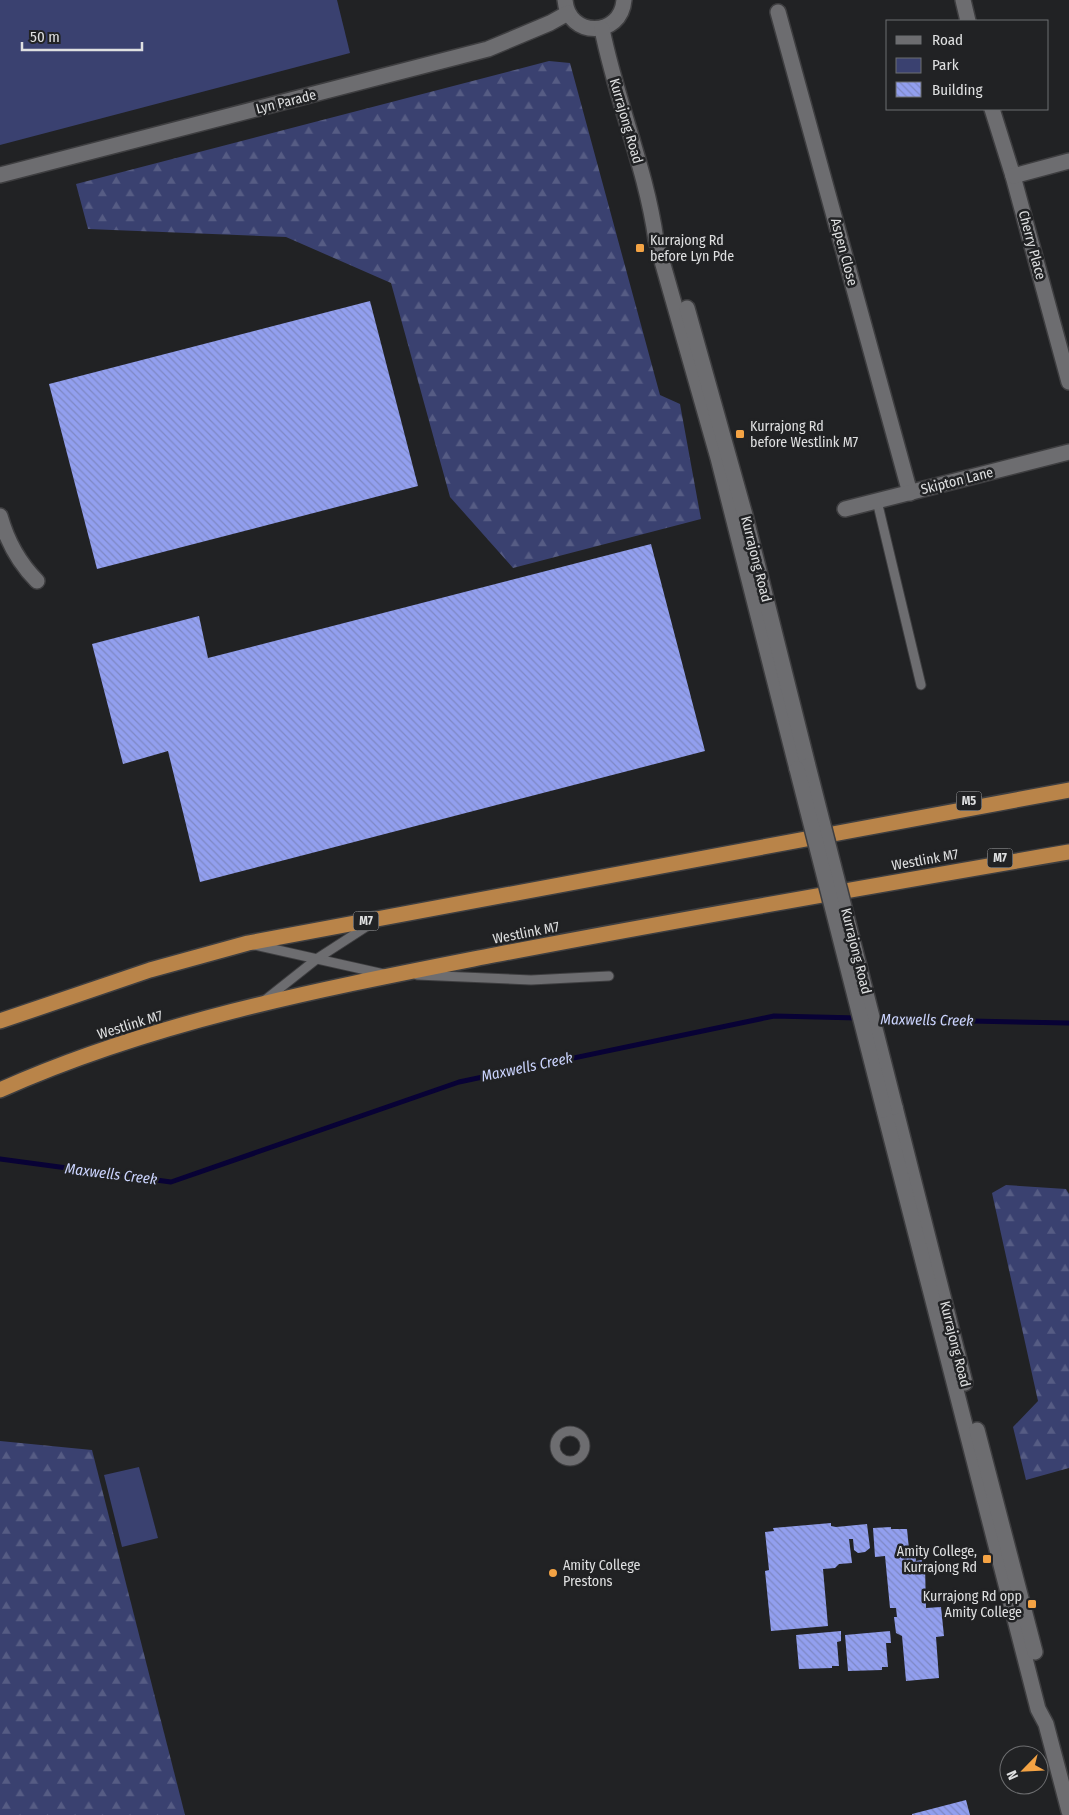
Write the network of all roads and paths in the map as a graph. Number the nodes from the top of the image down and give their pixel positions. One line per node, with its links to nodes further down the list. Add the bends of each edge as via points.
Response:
1 (624, 0): 6 (main road, via 617,19)
2 (963, 0): 5 (main road)
3 (566, 7): 6 (main road, via 580,26); 9 (main road, Lyn Parade, via 550,23 488,49)
4 (778, 12): 13 (main road, Aspen Close)
5 (968, 20)
6 (602, 29): 33 (main road, Kurrajong Road, bridge, via 652,213 656,240 803,768 1038,1709 1046,1724)
7 (992, 110): 10 (main road, Cherry Place)
8 (1069, 161): 10 (main road)
9 (0, 175)
10 (1013, 176): 11 (main road, Cherry Place)
11 (1069, 382)
12 (1069, 452): 13 (main road, Skipton Lane)
13 (910, 493): 14 (main road, Skipton Lane)
14 (877, 501): 15 (main road, Skipton Lane); 18 (lane)
15 (845, 509)
16 (0, 516): 17 (main road, via 12,548)
17 (36, 581)
18 (921, 685)
19 (1069, 781): 21 (highway, M5, via 985,797)
20 (1069, 790): 21 (highway, M7)
21 (870, 827): 25 (highway, M7)
22 (1069, 845): 24 (highway, M7, via 955,867)
23 (1069, 852): 24 (highway, Westlink M7 / M7)
24 (933, 875): 28 (highway, Westlink M7 / M7)
25 (379, 918): 26 (highway, M7); 27 (lane)
26 (248, 943): 27 (lane); 31 (highway, M7, via 150,970)
27 (318, 958): 28 (lane); 30 (lane)
28 (394, 975): 29 (lane, via 531,980); 30 (highway, Westlink M7 / M7)
29 (609, 976)
30 (257, 1006): 32 (highway, Westlink M7 / M7, via 111,1047)
31 (0, 1021)
32 (0, 1090)
33 (1069, 1811)

